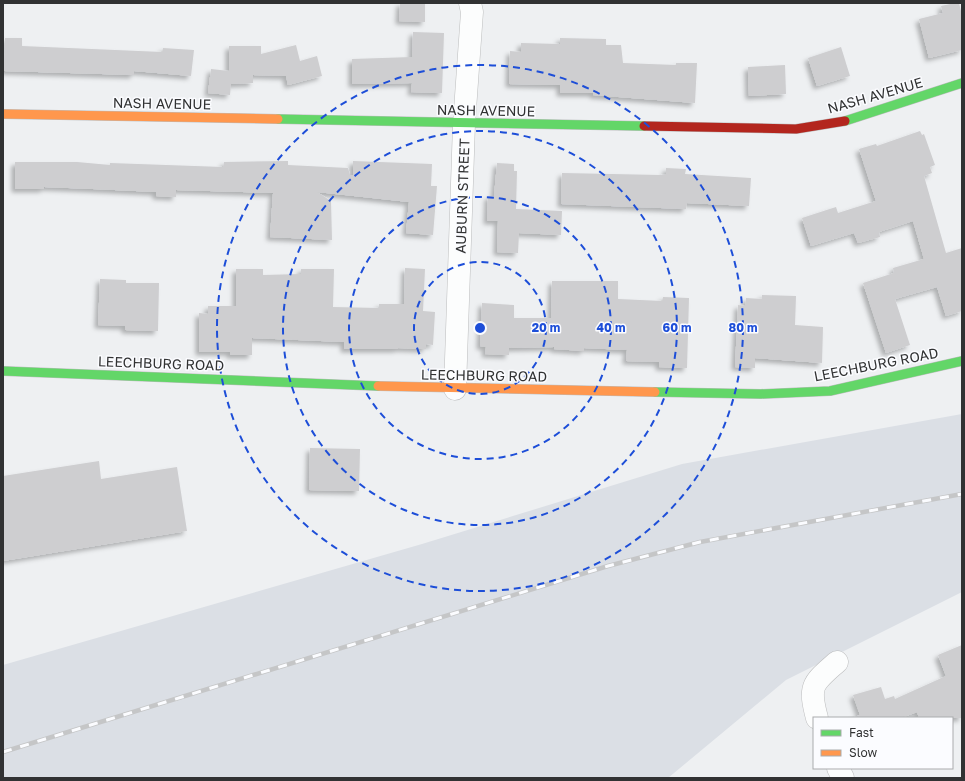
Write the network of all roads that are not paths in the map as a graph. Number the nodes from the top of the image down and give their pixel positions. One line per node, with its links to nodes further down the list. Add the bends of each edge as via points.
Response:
1 (470, 3): 4 (street, AUBURN STREET, via 472,12)
2 (962, 83): 4 (street, NASH AVENUE, via 849,120 796,129)
3 (3, 114): 4 (street, NASH AVENUE)
4 (464, 124): 7 (street, AUBURN STREET)
5 (962, 361): 7 (street, LEECHBURG ROAD, via 830,390 761,394)
6 (3, 371): 7 (street, LEECHBURG ROAD)
7 (455, 389)
8 (837, 662): 9 (street, via 816,681 811,693)
9 (817, 717)
10 (838, 769): 11 (street)
11 (843, 778)

